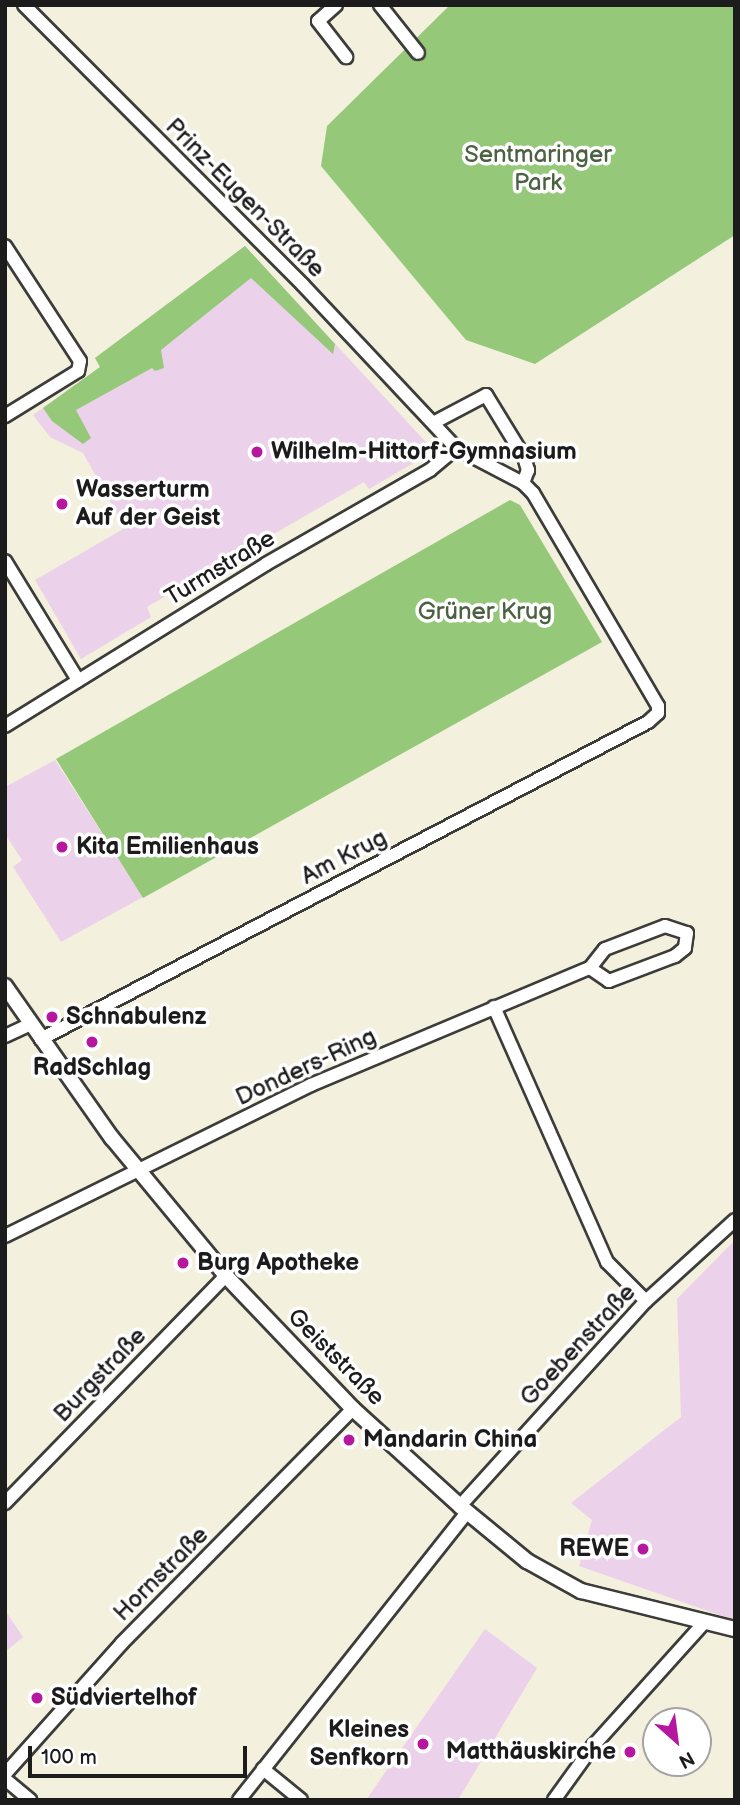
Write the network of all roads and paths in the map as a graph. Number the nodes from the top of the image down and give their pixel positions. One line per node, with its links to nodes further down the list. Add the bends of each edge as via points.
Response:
1 (24, 5): 8 (street, Prinz-Eugen-Straße, via 303,285)
2 (336, 5): 5 (street, via 318,21)
3 (380, 5): 4 (street)
4 (418, 53)
5 (346, 57)
6 (5, 246): 7 (street, via 80,361 78,371)
7 (5, 416)
8 (433, 423): 9 (street, Prinz-Eugen-Straße); 10 (street, via 486,395 524,457 528,470)
9 (456, 449): 10 (street, Prinz-Eugen-Straße); 12 (street, Turmstraße, via 430,470)
10 (523, 482): 19 (street, Am Krug, via 658,706 654,719)
11 (5, 561): 12 (street)
12 (78, 680): 13 (street, Turmstraße)
13 (5, 726)
14 (590, 968): 14 (street, Donders-Ring, via 609,981 621,979 675,956 685,948 687,933 666,926 605,949); 16 (street, Donders-Ring)
15 (5, 986): 17 (street, Geiststraße)
16 (494, 1007): 20 (street, Donders-Ring, via 311,1085); 24 (street, via 607,1262)
17 (31, 1024): 18 (street); 19 (street, Geiststraße)
18 (5, 1037)
19 (41, 1039): 20 (street, Geiststraße)
20 (139, 1172): 22 (street, Donders-Ring); 23 (street, Geiststraße)
21 (735, 1220): 24 (street, Goebenstraße)
22 (5, 1236)
23 (226, 1276): 25 (street, Geiststraße); 26 (street, Burgstraße)
24 (646, 1301): 27 (street, Goebenstraße)
25 (353, 1409): 27 (street, Geiststraße); 31 (street, Hornstraße, via 122,1643)
26 (5, 1503)
27 (463, 1509): 28 (street, Geiststraße, via 527,1561 581,1591); 30 (street, Goebenstraße)
28 (703, 1623): 29 (street, Geiststraße); 35 (street, via 593,1746)
29 (735, 1629)
30 (263, 1769): 33 (street, Goebenstraße); 34 (street)
31 (5, 1777): 32 (street)
32 (30, 1800)
33 (239, 1800)
34 (301, 1800)
35 (554, 1800)

